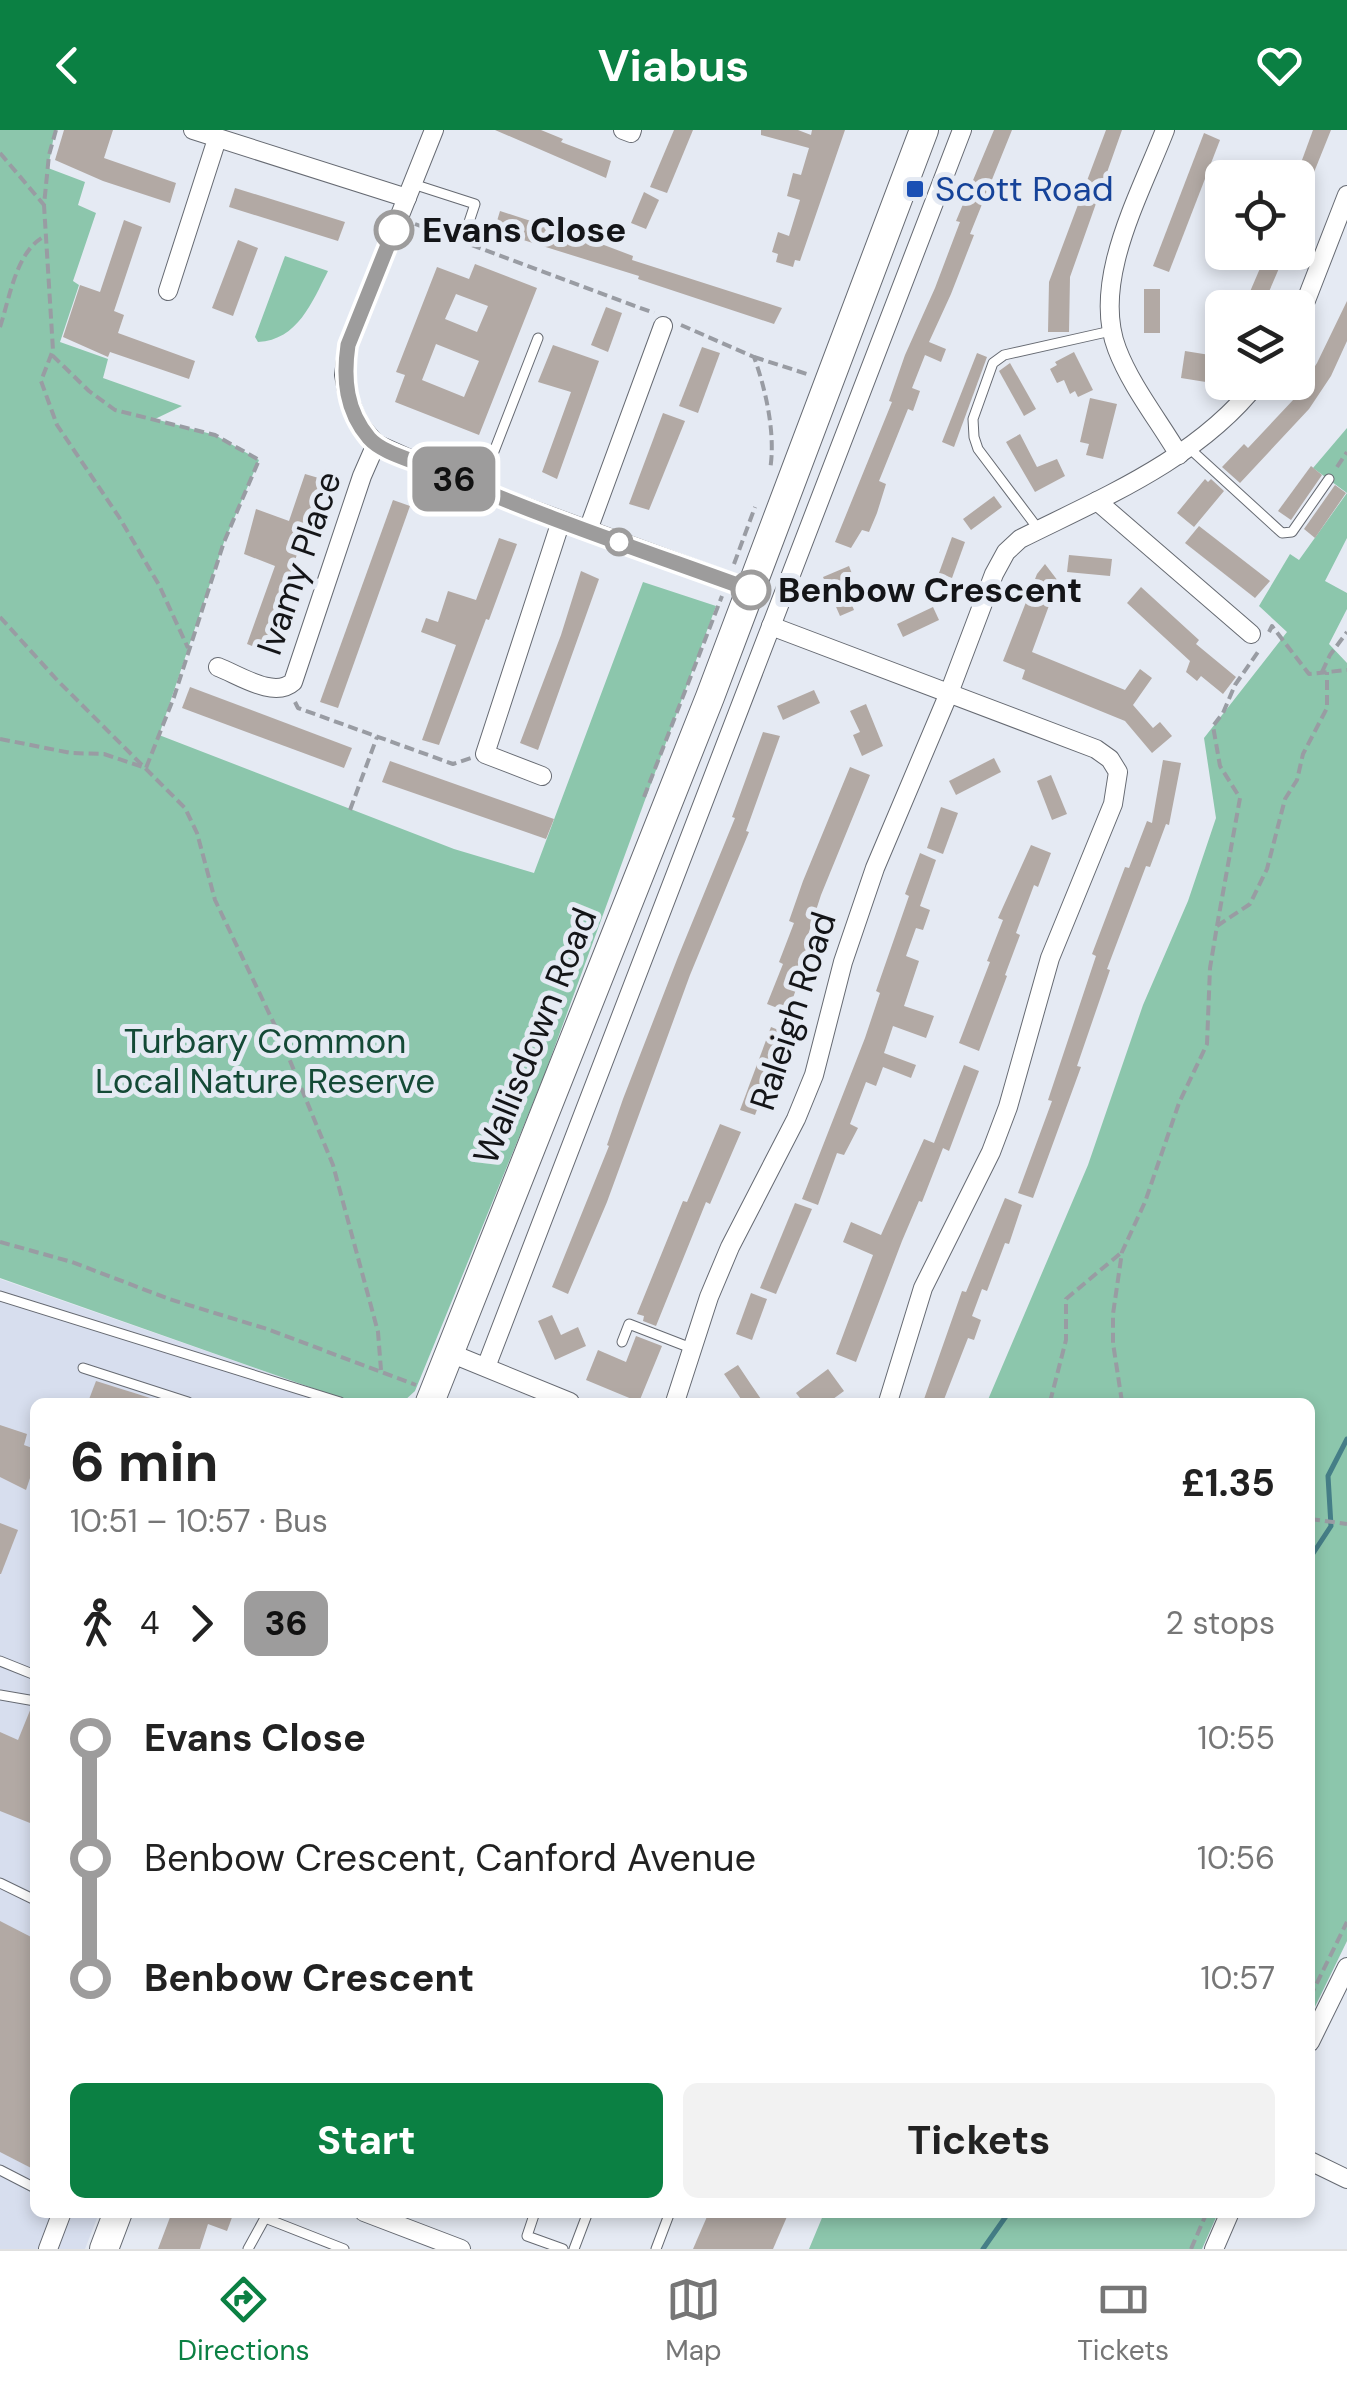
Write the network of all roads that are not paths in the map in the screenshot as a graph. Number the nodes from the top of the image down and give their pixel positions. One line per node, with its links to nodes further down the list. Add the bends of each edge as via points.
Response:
1 (193, 130): 8 (street)
2 (434, 130): 9 (street)
3 (623, 130): 4 (street)
4 (632, 130)
5 (924, 130): 26 (main road, Wallisdown Road, via 830,382 770,505)
6 (962, 130): 27 (street, Wallisdown Road)
7 (1165, 130): 15 (street, via 1112,270)
8 (216, 139): 9 (street); 13 (street)
9 (410, 191): 11 (lane, via 475,204); 18 (street, via 348,345 346,384 354,412)
10 (1347, 195): 12 (street)
11 (468, 224)
12 (1310, 290)
13 (168, 292)
14 (663, 326): 24 (street)
15 (1111, 331): 19 (street, via 1123,363); 25 (lane, via 1004,356 994,364 973,419 978,450)
16 (538, 338): 21 (lane)
17 (1244, 400): 19 (street, Raleigh Road)
18 (376, 444): 21 (street); 29 (street, Ivamy Place, via 293,682 274,690)
19 (1184, 451): 20 (lane, via 1282,533 1292,532); 22 (street, Raleigh Road)
20 (1329, 480)
21 (479, 490): 23 (street)
22 (1097, 502): 25 (street, Raleigh Road); 28 (street)
23 (562, 521): 24 (street); 33 (street, via 485,754)
24 (588, 530): 26 (street)
25 (1039, 530): 30 (street, Raleigh Road, via 1000,562)
26 (751, 590): 31 (main road, Wallisdown Road)
27 (772, 626): 30 (street); 32 (street, Wallisdown Road)
28 (1260, 637)
29 (218, 666)
30 (949, 693): 36 (street, Raleigh Road, via 860,906 814,1075 730,1246); 45 (street, via 1096,749 1118,772 1118,788 1050,958 1008,1107 923,1288)
31 (710, 696): 32 (street); 37 (main road, Wallisdown Road)
32 (741, 710): 38 (street, Wallisdown Road)
33 (542, 776)
34 (0, 1296): 42 (lane)
35 (622, 1342): 36 (lane, via 628,1324)
36 (691, 1348): 44 (street, Raleigh Road)
37 (450, 1353): 38 (street); 40 (main road, Wallisdown Road)
38 (486, 1367): 43 (street)
39 (83, 1368): 41 (lane)
40 (424, 1394)
41 (176, 1398)
42 (327, 1398)
43 (560, 1398)
44 (675, 1398)
45 (889, 1398)
46 (0, 1661): 47 (lane)
47 (30, 1673)
48 (2, 1700): 49 (lane)
49 (30, 1701)
50 (0, 1883): 51 (lane)
51 (30, 1898)
52 (1347, 1966): 53 (street)
53 (1315, 2032)
54 (1315, 2163): 56 (street)
55 (0, 2170): 57 (lane)
56 (1347, 2179)
57 (30, 2185)
58 (60, 2218): 67 (street)
59 (116, 2218): 68 (main road)
60 (264, 2218): 69 (lane)
61 (273, 2218): 70 (lane)
62 (380, 2218): 71 (street)
63 (533, 2218): 72 (lane, via 527,2236)
64 (586, 2218): 73 (lane)
65 (668, 2218): 74 (lane)
66 (1227, 2218): 75 (street)
67 (48, 2249)
68 (104, 2249)
69 (248, 2249)
70 (344, 2249)
71 (461, 2249)
72 (562, 2249)
73 (574, 2249)
74 (656, 2249)
75 (1214, 2249)

